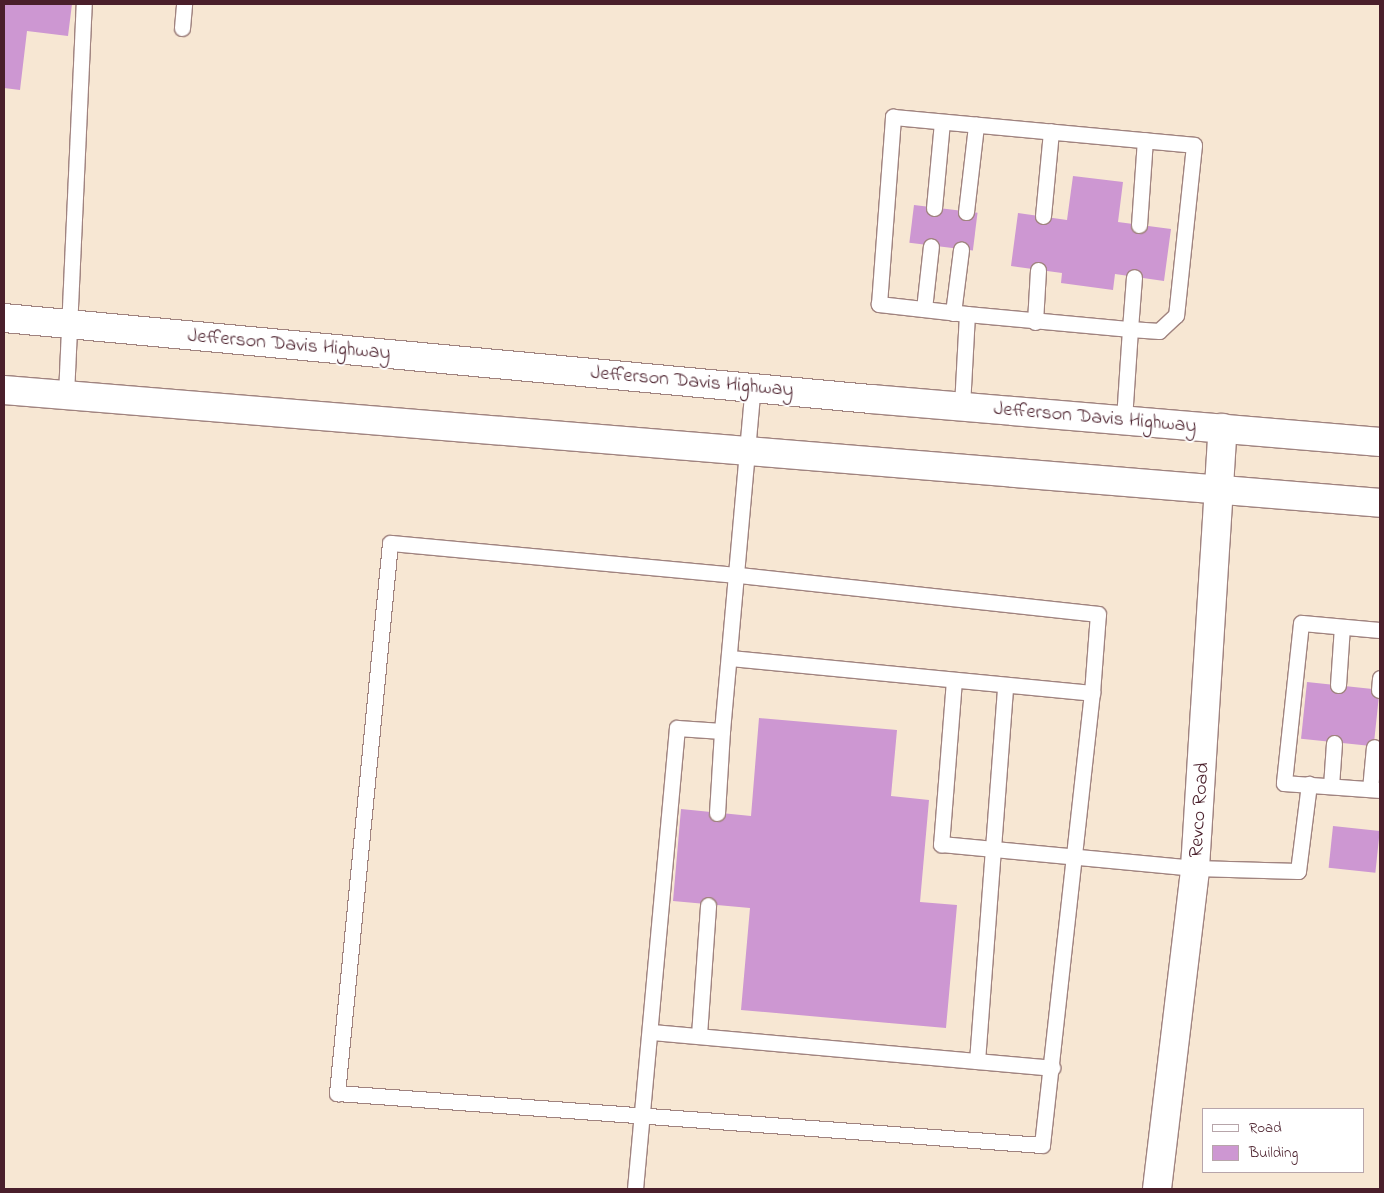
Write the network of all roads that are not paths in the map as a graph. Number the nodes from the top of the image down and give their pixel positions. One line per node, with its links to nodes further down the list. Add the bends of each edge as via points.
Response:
1 (84, 4): 20 (lane)
2 (184, 4): 3 (lane)
3 (182, 28)
4 (942, 122): 5 (lane); 8 (lane); 16 (lane, via 893,117 879,304)
5 (976, 125): 6 (lane); 9 (lane)
6 (1051, 132): 7 (lane); 10 (lane)
7 (1144, 140): 11 (lane); 21 (lane, via 1194,144 1176,315 1159,331)
8 (934, 208)
9 (966, 212)
10 (1043, 216)
11 (1139, 225)
12 (932, 246): 16 (lane)
13 (961, 250): 17 (lane)
14 (1038, 270): 19 (lane)
15 (1134, 277): 21 (lane)
16 (924, 309): 17 (lane)
17 (960, 313): 19 (lane); 25 (lane)
18 (4, 318): 20 (main road, Jefferson Davis Highway)
19 (1035, 322): 21 (lane)
20 (69, 325): 22 (main road, Jefferson Davis Highway); 24 (lane)
21 (1130, 329): 26 (lane)
22 (753, 387): 25 (main road, Jefferson Davis Highway); 29 (lane)
23 (4, 390): 24 (main road)
24 (66, 395): 29 (main road)
25 (962, 406): 26 (main road, Jefferson Davis Highway)
26 (1124, 420): 27 (main road, Jefferson Davis Highway)
27 (1223, 428): 28 (main road, Jefferson Davis Highway); 30 (main road, Revco Road)
28 (1380, 442)
29 (747, 450): 30 (main road); 32 (lane)
30 (1218, 489): 31 (main road); 49 (main road, Revco Road)
31 (1380, 503)
32 (737, 575): 35 (lane); 39 (lane, via 1098,614); 55 (lane, via 390,543 337,1093)
33 (1342, 626): 34 (lane); 38 (lane); 43 (lane, via 1301,623 1284,782)
34 (1380, 630)
35 (730, 658): 36 (lane); 40 (lane)
36 (954, 680): 37 (lane); 47 (lane, via 941,844)
37 (1006, 685): 39 (lane); 47 (lane)
38 (1338, 686)
39 (1092, 693): 48 (lane)
40 (722, 731): 46 (lane); 51 (lane, via 677,728)
41 (1334, 743): 44 (lane)
42 (1374, 747): 45 (lane)
43 (1309, 784): 44 (lane); 49 (lane, via 1298,871)
44 (1331, 786): 45 (lane)
45 (1375, 789)
46 (717, 813)
47 (993, 852): 48 (lane); 53 (lane)
48 (1074, 857): 49 (lane); 54 (lane)
49 (1195, 868): 57 (main road, Revco Road)
50 (708, 905): 52 (lane)
51 (651, 1032): 52 (lane); 55 (lane)
52 (699, 1035): 53 (lane)
53 (977, 1061): 54 (lane)
54 (1052, 1068): 55 (lane, via 1042,1145)
55 (641, 1115): 56 (lane)
56 (635, 1189)
57 (1157, 1189)

